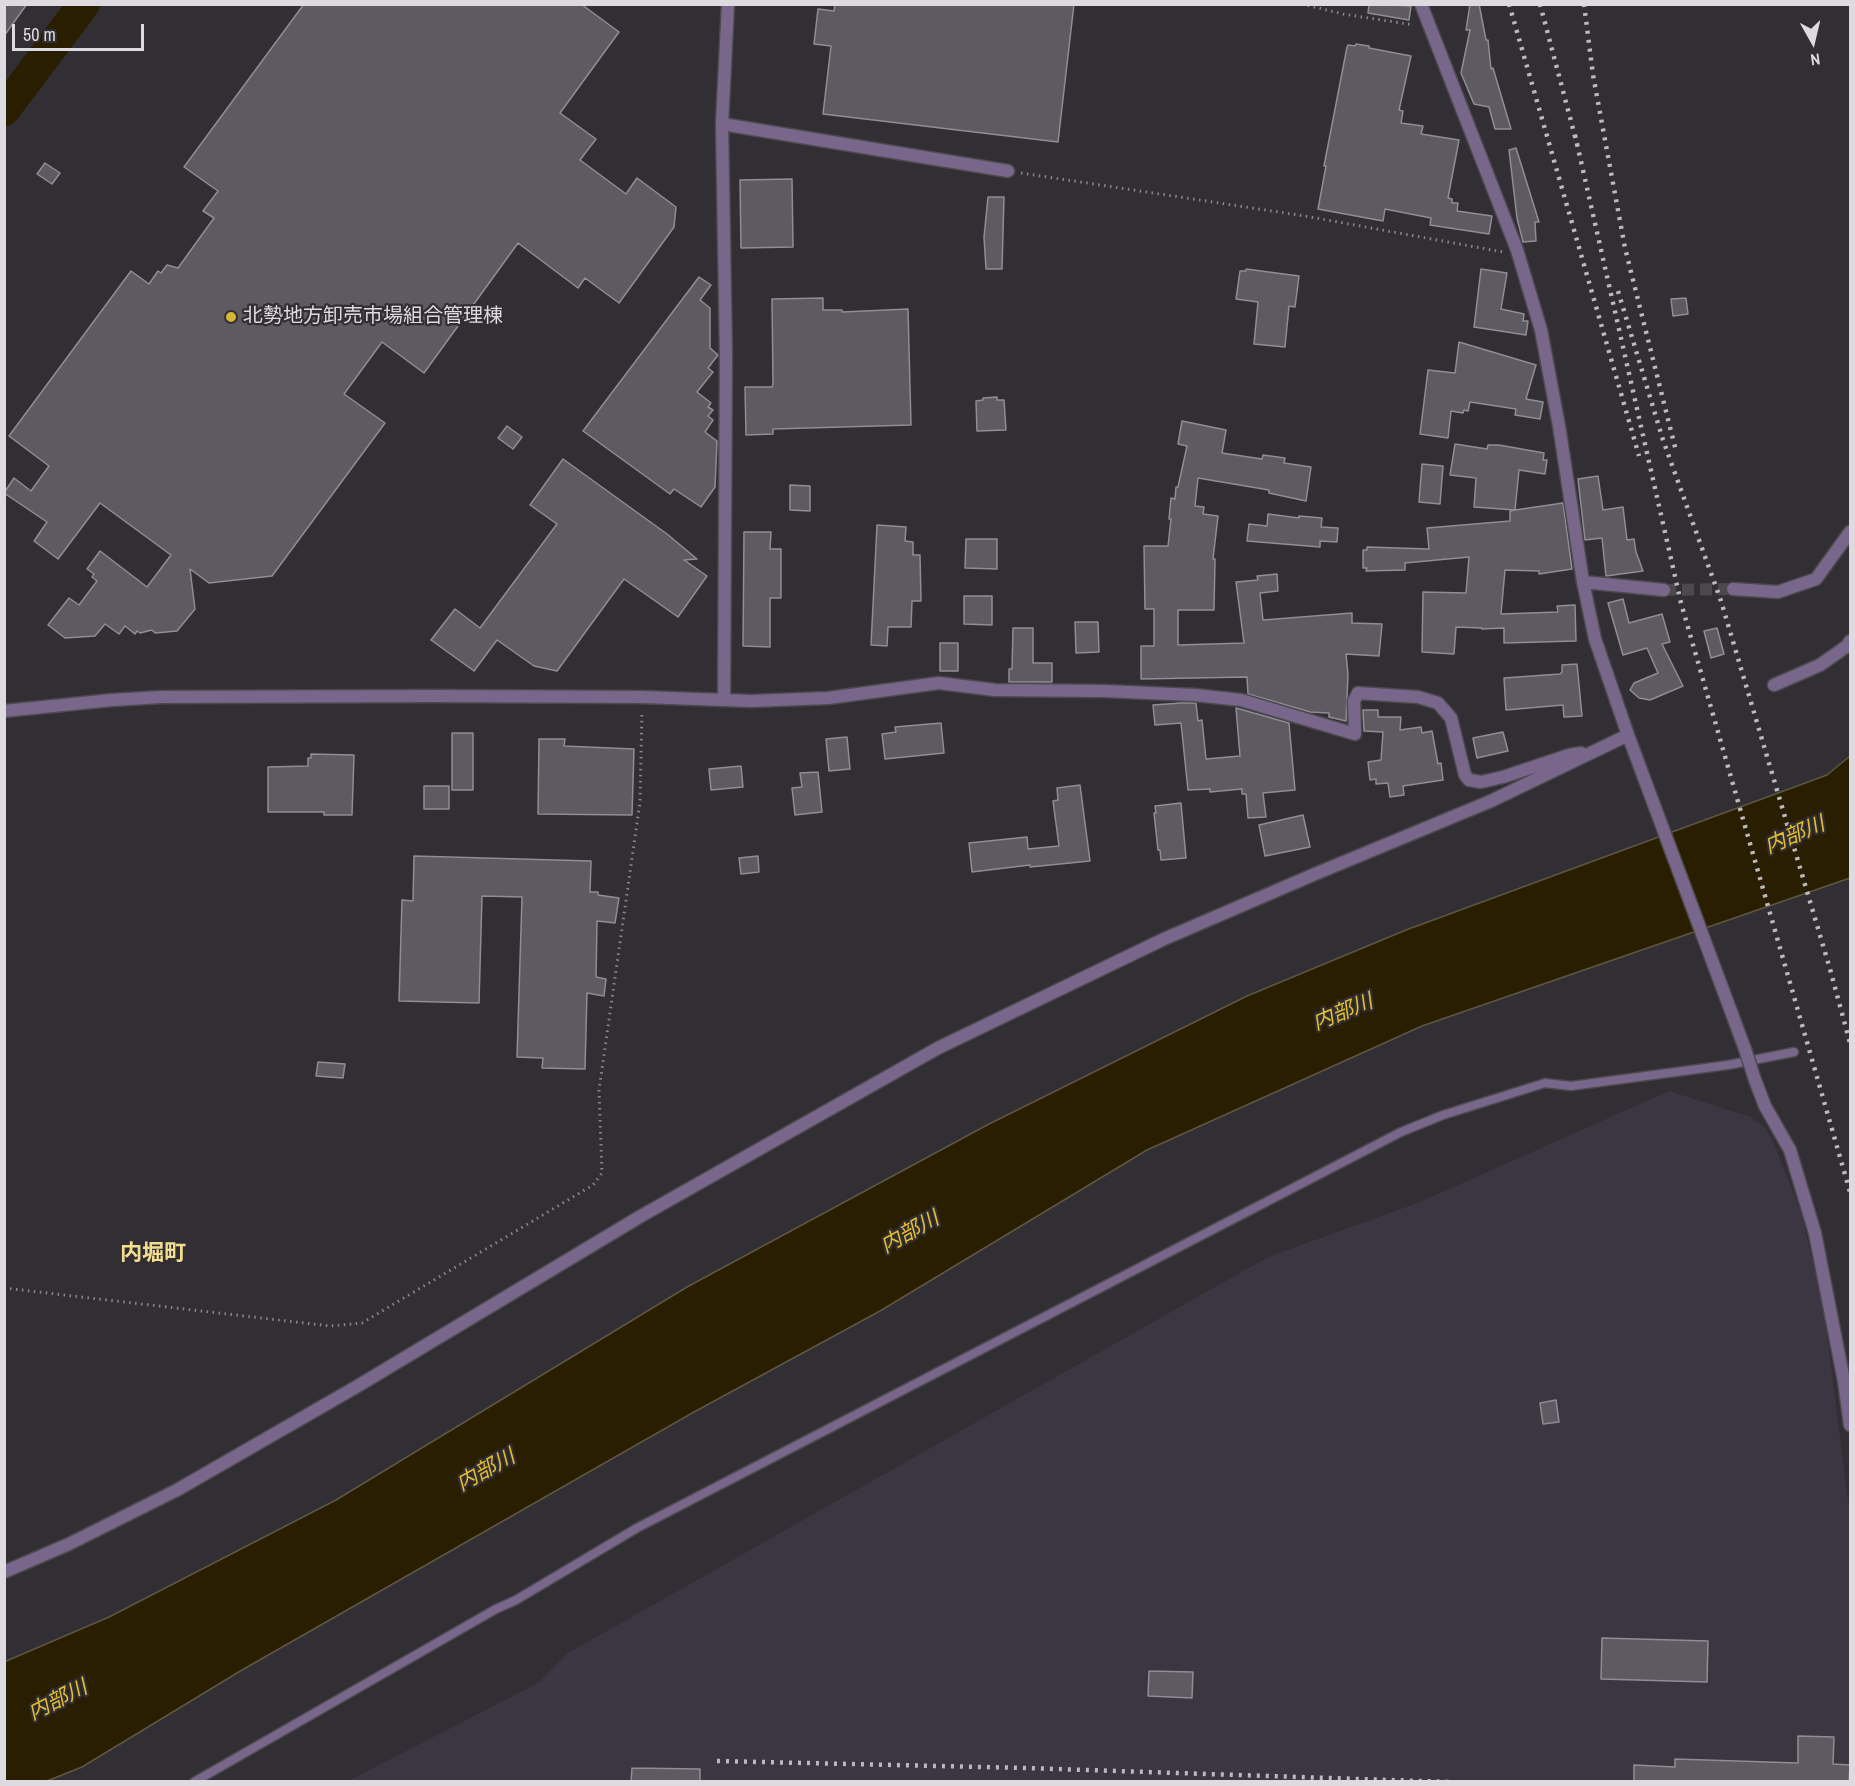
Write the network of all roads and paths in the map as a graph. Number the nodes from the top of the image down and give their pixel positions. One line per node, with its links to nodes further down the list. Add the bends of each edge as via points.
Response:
1 (728, 4): 5 (street)
2 (1302, 4): 4 (path)
3 (1421, 4): 4 (street)
4 (1431, 28): 7 (street)
5 (722, 124): 6 (street); 15 (street, via 726,356)
6 (1008, 171): 7 (path, via 1305,216 1499,252)
7 (1517, 250): 9 (street, via 1543,341 1560,426)
8 (1851, 532): 10 (street, via 1816,579 1778,592)
9 (1583, 582): 11 (street); 17 (street, via 1595,639)
10 (1732, 589)
11 (1664, 590)
12 (1851, 641): 13 (street, via 1820,665)
13 (1774, 685)
14 (642, 697): 15 (street); 16 (street, via 161,697); 20 (path, via 640,802 599,1090 602,1173 592,1185 362,1323 330,1326)
15 (724, 700): 18 (street, via 828,698 939,683 995,690 1195,695 1241,700 1354,734 1354,701 1358,693 1418,697 1438,703 1450,718 1464,775 1469,780 1481,782 1503,777 1569,755)
16 (4, 711)
17 (1628, 735): 18 (street); 21 (street, bridge, via 1765,1106 1790,1150 1815,1233)
18 (1594, 751): 22 (street, via 1491,801 1164,939 938,1048 641,1216 177,1490 69,1545)
19 (1794, 1052): 23 (lane, via 1719,1067 1571,1086 1545,1083 1401,1132 637,1528)
20 (4, 1288)
21 (1851, 1425)
22 (4, 1572)
23 (194, 1782)

